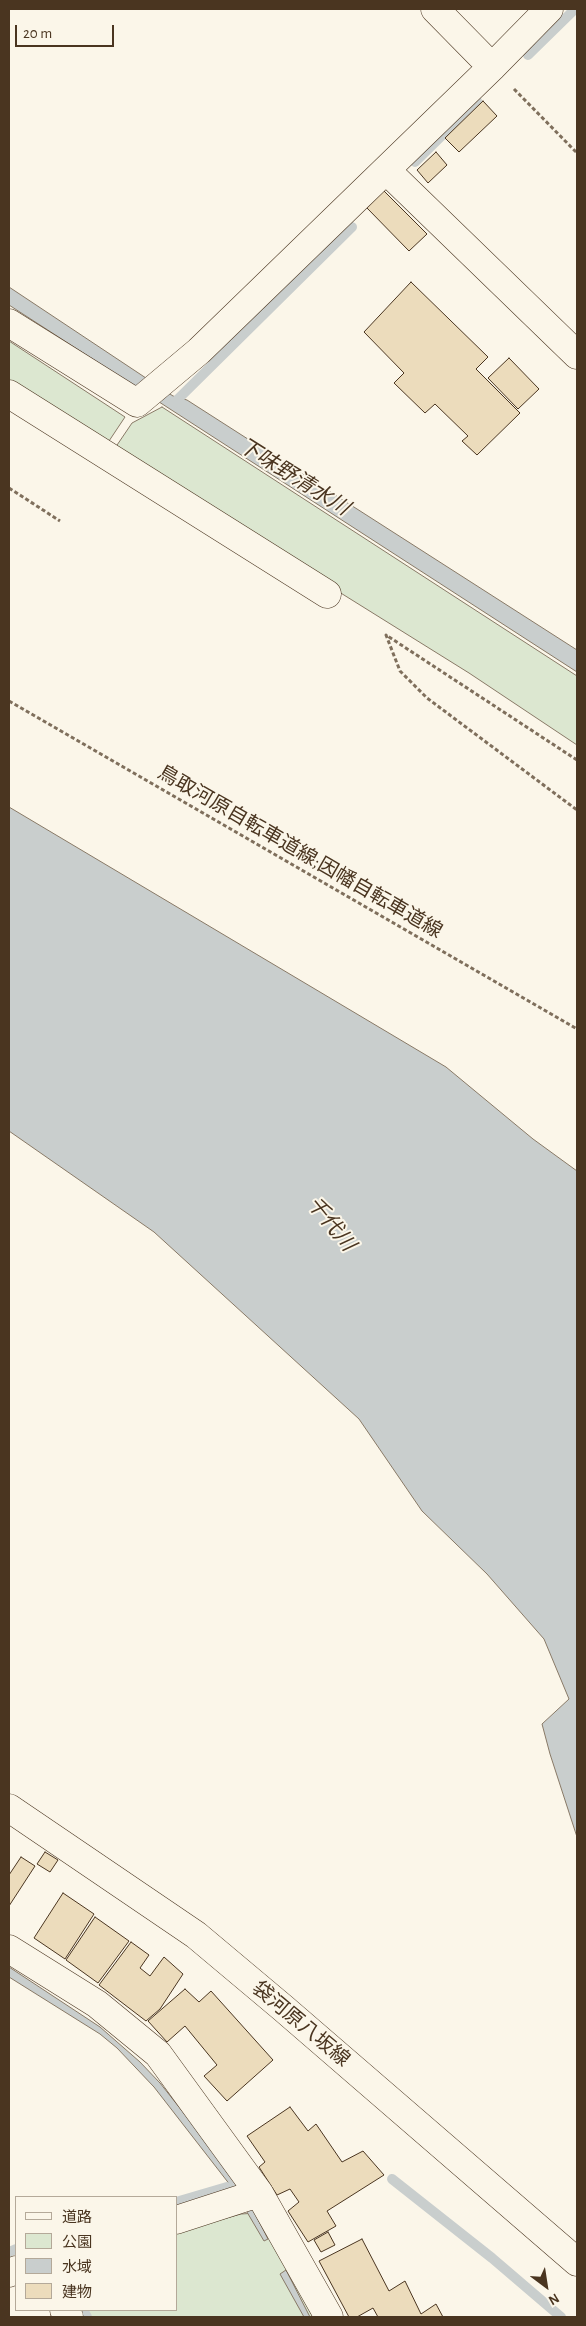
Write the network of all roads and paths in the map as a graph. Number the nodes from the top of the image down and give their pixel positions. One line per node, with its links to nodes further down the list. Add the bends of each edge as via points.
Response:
1 (435, 9): 3 (street)
2 (548, 9): 3 (street)
3 (492, 66): 4 (path); 5 (street)
4 (577, 153)
5 (386, 170): 6 (street, via 199,351 137,403); 7 (street)
6 (9, 323)
7 (577, 355)
8 (9, 394): 11 (street)
9 (9, 488): 10 (path)
10 (60, 521)
11 (327, 594)
12 (9, 701): 15 (path, 鳥取河原自転車道線;因幡自転車道線)
13 (577, 760): 14 (path, via 386,635 400,671 427,698)
14 (577, 810)
15 (577, 1029)
16 (9, 1808): 20 (street, 袋河原八坂線, via 196,1935)
17 (9, 1949): 18 (street, via 97,2004 158,2054)
18 (259, 2194): 19 (street); 21 (street)
19 (178, 2219)
20 (577, 2262)
21 (330, 2317)

